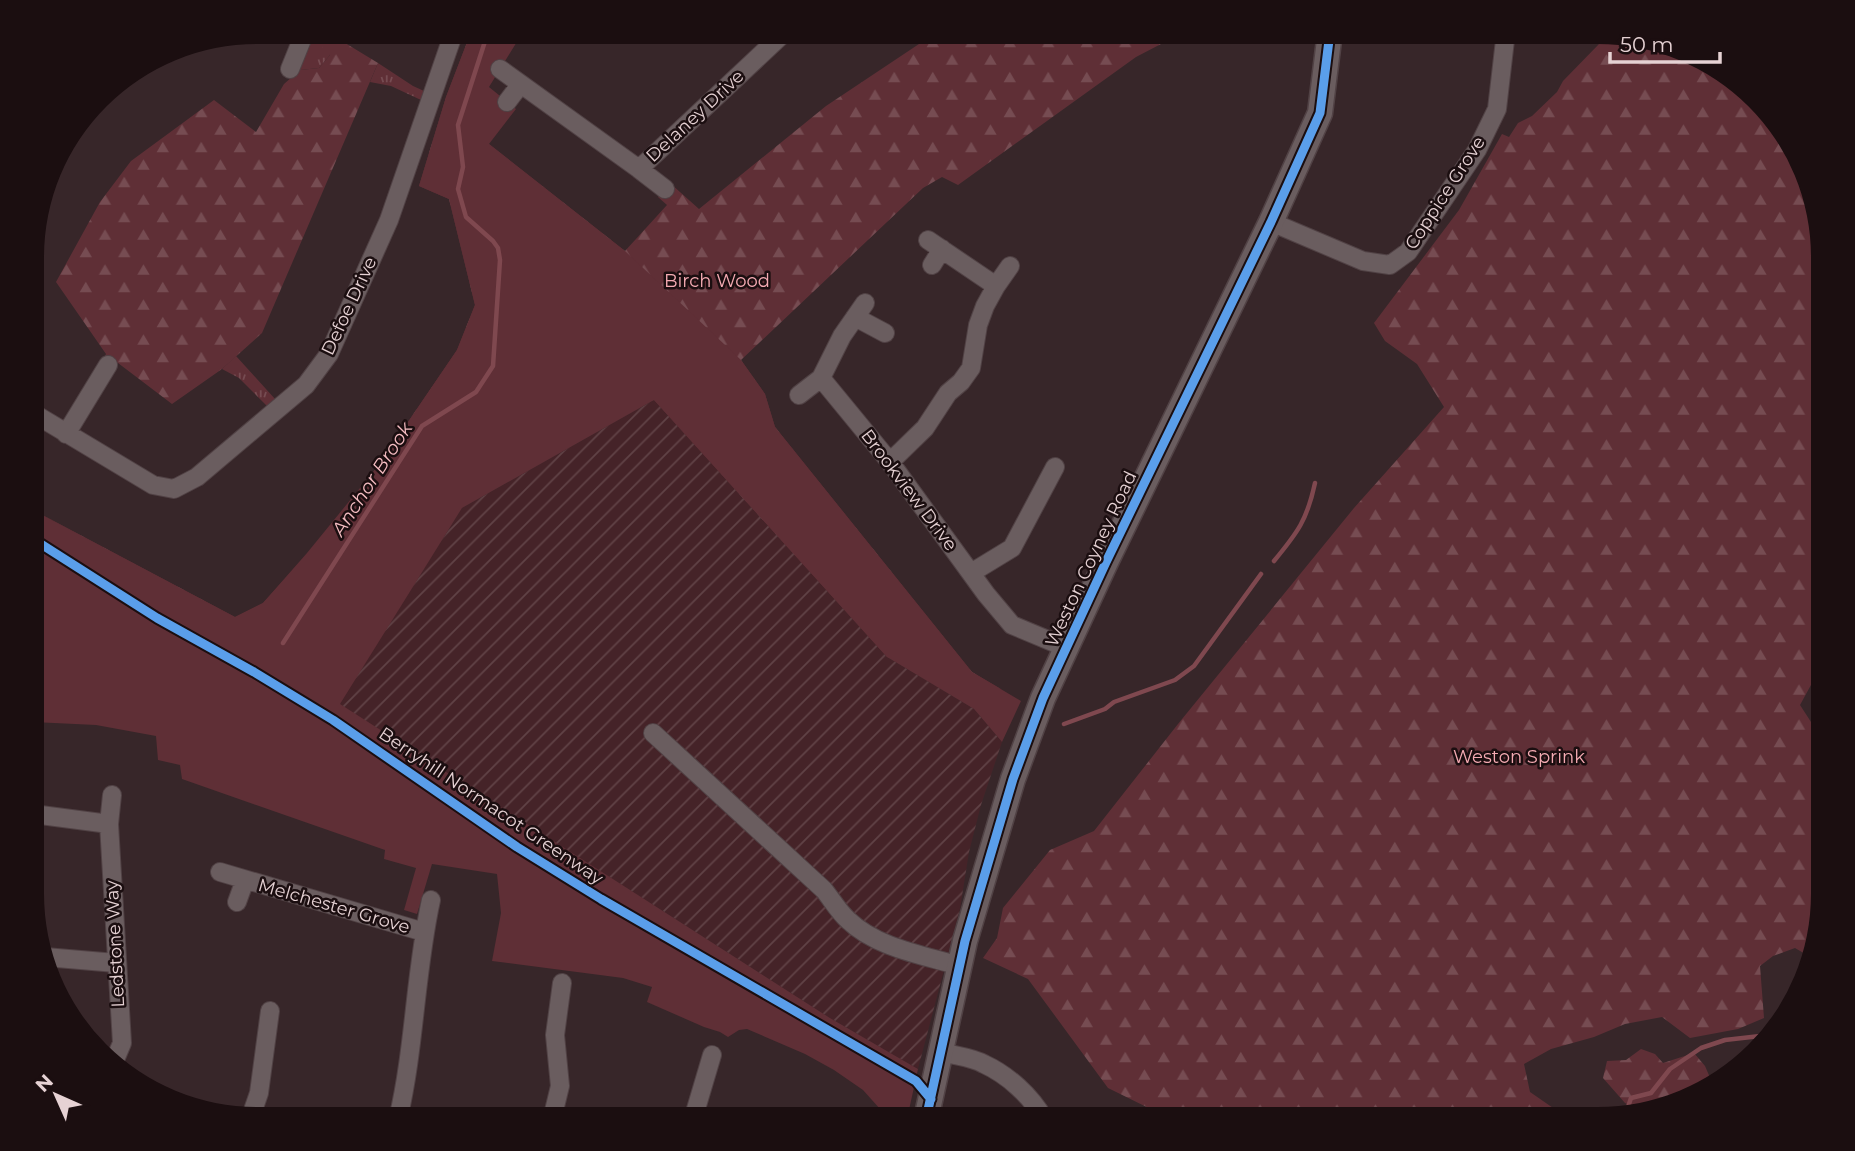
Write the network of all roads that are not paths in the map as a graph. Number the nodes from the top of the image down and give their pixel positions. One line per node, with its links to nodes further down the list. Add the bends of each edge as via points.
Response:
1 (299, 44): 6 (street)
2 (450, 44): 21 (street, Defoe Drive, via 388,220 329,354 306,385 197,477 174,489 153,485)
3 (772, 44): 10 (street, Delaney Drive)
4 (1329, 44): 12 (street, Weston Coyney Road, via 1320,113)
5 (1505, 44): 12 (street, Coppice Grove, via 1497,109 1477,150 1408,253 1390,265 1363,261)
6 (290, 69)
7 (500, 69): 8 (street, Delaney Drive)
8 (520, 85): 9 (street); 10 (street, Delaney Drive)
9 (507, 102)
10 (639, 169): 11 (street)
11 (665, 189)
12 (1271, 222): 25 (street, Weston Coyney Road)
13 (932, 265): 15 (street, via 935,245)
14 (1010, 266): 15 (street)
15 (996, 286): 22 (street, via 978,325 971,368 925,428)
16 (885, 333): 18 (street, via 860,310)
17 (97, 372): 21 (street)
18 (821, 378): 19 (street); 22 (street, Brookview Drive)
19 (799, 395)
20 (44, 420): 21 (street, Defoe Drive)
21 (66, 434)
22 (891, 462): 24 (street, Brookview Drive)
23 (1055, 467): 24 (street, via 1012,548)
24 (971, 573): 25 (street, Brookview Drive, via 1012,625)
25 (1067, 648): 37 (street, Weston Coyney Road, via 1013,779)
26 (653, 733): 37 (street, via 865,933 886,944)
27 (112, 795): 29 (street, Ledstone Way)
28 (44, 815): 29 (street)
29 (108, 824): 36 (street, Ledstone Way)
30 (219, 872): 31 (street, Melchester Grove)
31 (245, 880): 33 (street, Melchester Grove); 34 (street, Melchester Grove)
32 (432, 900): 34 (street)
33 (237, 902)
34 (424, 932): 46 (street)
35 (54, 958): 36 (street)
36 (116, 963): 43 (street, Ledstone Way, via 121,1043)
37 (960, 966): 42 (street, Weston Coyney Road)
38 (562, 983): 47 (street, via 555,1035 560,1086)
39 (270, 1011): 41 (street)
40 (247, 1032): 41 (street)
41 (266, 1035): 45 (street)
42 (942, 1052): 49 (street, Weston Coyney Road); 50 (street, via 983,1063)
43 (117, 1054)
44 (712, 1055): 48 (street)
45 (254, 1107)
46 (401, 1107)
47 (555, 1107)
48 (697, 1107)
49 (929, 1107)
50 (1037, 1107)

